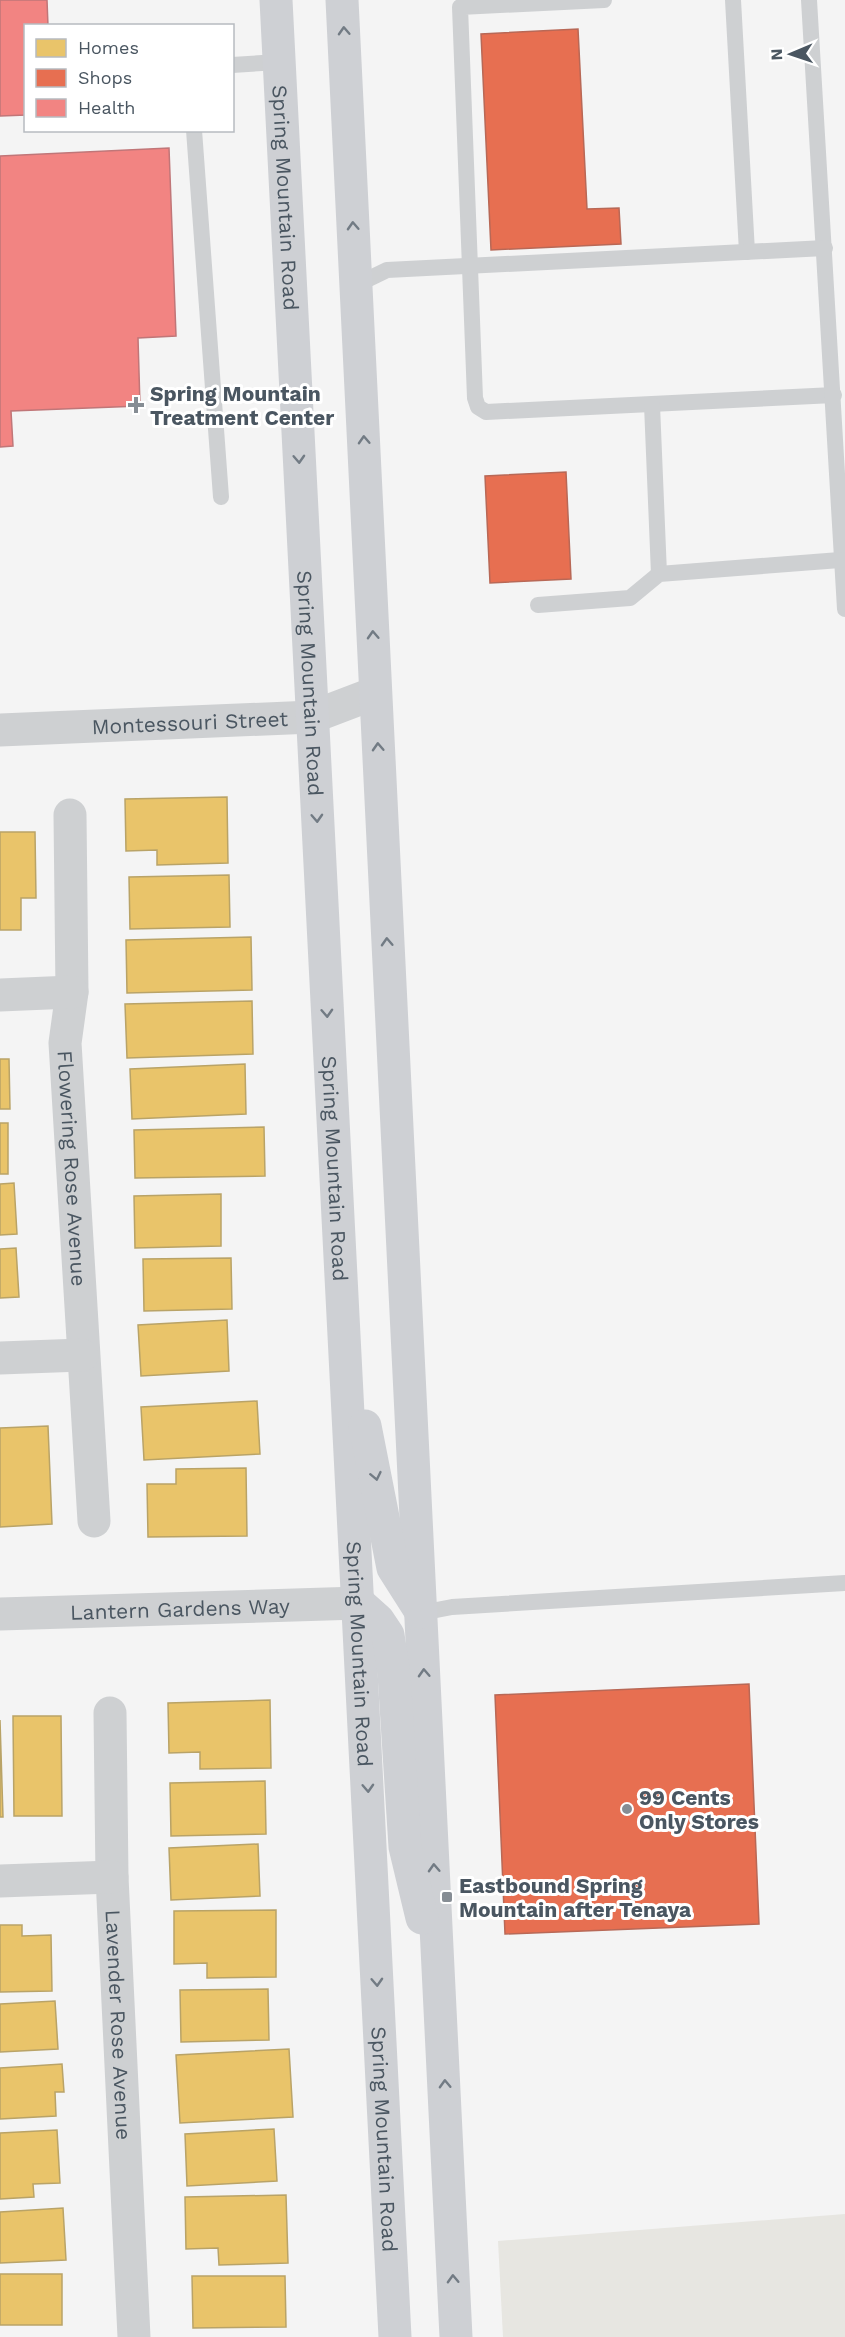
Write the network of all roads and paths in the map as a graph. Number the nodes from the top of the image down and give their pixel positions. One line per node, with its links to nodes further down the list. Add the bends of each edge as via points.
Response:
1 (276, 0): 7 (main road, Spring Mountain Road)
2 (342, 0): 13 (main road, one-way to 2)
3 (604, 0): 6 (lane)
4 (733, 0): 11 (lane)
5 (809, 0): 10 (lane)
6 (459, 3): 12 (lane)
7 (278, 62): 8 (lane); 22 (main road, Spring Mountain Road, one-way to 22)
8 (234, 65)
9 (194, 132): 16 (lane)
10 (825, 248): 11 (lane); 14 (lane)
11 (747, 252): 12 (lane)
12 (471, 266): 13 (lane, via 387,270); 15 (lane, via 478,407 486,412)
13 (356, 285): 21 (main road, one-way to 13)
14 (834, 395): 15 (lane); 17 (lane)
15 (652, 405): 18 (lane)
16 (221, 497)
17 (840, 560): 18 (lane); 20 (lane)
18 (659, 574): 19 (lane, via 630,598)
19 (538, 605)
20 (845, 609)
21 (375, 693): 22 (street, Montessouri Street); 33 (main road, one-way to 21)
22 (312, 717): 23 (street, Montessouri Street); 27 (main road, Spring Mountain Road, one-way to 27)
23 (0, 730)
24 (70, 815): 25 (street, Flowering Rose Avenue)
25 (72, 992): 26 (street); 28 (street, Flowering Rose Avenue, via 65,1043)
26 (0, 995)
27 (342, 1316): 32 (main road, Spring Mountain Road); 33 (main road, one-way to 33, via 393,1568)
28 (82, 1355): 29 (street); 30 (street, Flowering Rose Avenue)
29 (0, 1358)
30 (94, 1521)
31 (845, 1583): 33 (lane)
32 (359, 1603): 34 (street, Lantern Gardens Way); 38 (main road, via 388,1635 405,1847); 40 (main road, Spring Mountain Road, one-way to 40)
33 (421, 1612): 38 (main road, one-way to 33)
34 (0, 1614)
35 (110, 1713): 36 (street, Lavender Rose Avenue)
36 (112, 1877): 37 (street); 39 (street, Lavender Rose Avenue)
37 (0, 1881)
38 (441, 2001): 41 (main road, one-way to 38)
39 (134, 2337)
40 (394, 2337)
41 (456, 2337)

